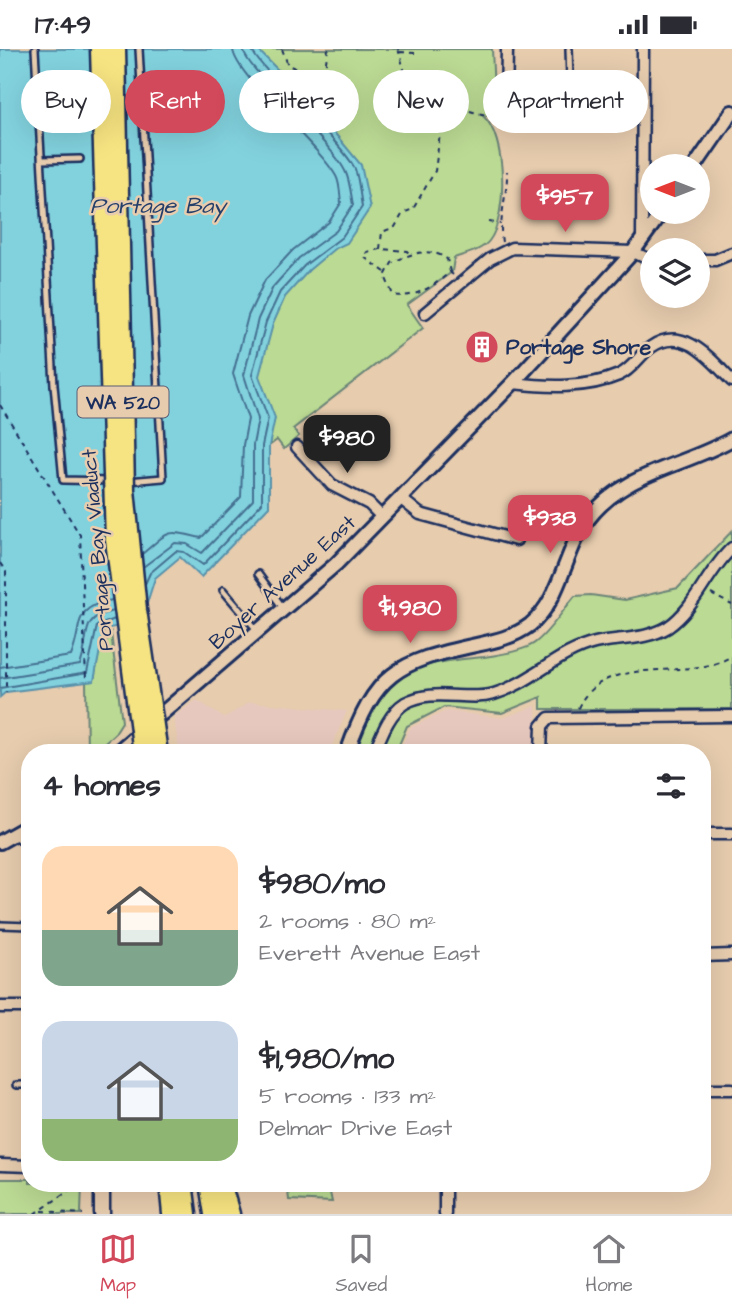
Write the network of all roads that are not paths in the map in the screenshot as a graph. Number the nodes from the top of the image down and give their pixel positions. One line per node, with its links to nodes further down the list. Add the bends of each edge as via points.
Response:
1 (35, 49): 13 (lane)
2 (100, 49): 35 (highway, Portage Bay Viaduct / WA 520, bridge, via 115,540)
3 (116, 49): 36 (highway, WA 520, bridge, via 125,490)
4 (139, 49): 13 (lane, bridge, via 163,478 63,480)
5 (508, 49): 8 (street)
6 (569, 49): 9 (lane)
7 (643, 49): 14 (street)
8 (507, 70)
9 (570, 70)
10 (732, 112): 11 (street)
11 (703, 154)
12 (79, 159): 13 (lane)
13 (42, 160)
14 (642, 238)
15 (640, 242): 16 (street, Boyer Avenue East)
16 (633, 252): 18 (street); 20 (street, via 528,247 504,252); 22 (street, Boyer Avenue East)
17 (732, 253): 19 (street)
18 (640, 255)
19 (710, 260)
20 (425, 313)
21 (732, 381): 22 (street, via 701,350 676,340 652,346 624,373 611,378 548,388)
22 (513, 383): 25 (street, Boyer Avenue East)
23 (732, 439): 37 (street, via 642,476 605,502 576,538 545,609 525,628 504,638 425,657 394,672 368,701)
24 (297, 447): 26 (street, via 332,485 369,503)
25 (400, 498): 26 (street, Boyer Avenue East); 27 (street, via 421,514)
26 (382, 517): 31 (street, Boyer Avenue East)
27 (516, 540)
28 (732, 548): 38 (street, via 684,613 662,630 573,651 534,677 481,697 431,695 403,704)
29 (258, 574): 31 (lane)
30 (223, 590): 32 (lane)
31 (284, 609): 32 (street, Boyer Avenue East)
32 (258, 632): 34 (street, Boyer Avenue East)
33 (732, 716): 39 (street, via 555,716 545,721)
34 (127, 744)
35 (142, 744)
36 (157, 744)
37 (351, 744)
38 (378, 744)
39 (542, 744)
40 (21, 832): 43 (street)
41 (711, 834): 42 (street)
42 (732, 834)
43 (17, 835): 44 (street); 45 (street)
44 (21, 838)
45 (0, 842)
46 (0, 925): 47 (lane)
47 (21, 926)
48 (711, 955): 49 (street)
49 (732, 955)
50 (0, 1007): 51 (street)
51 (21, 1007)
52 (16, 1085): 53 (lane)
53 (21, 1085)
54 (711, 1089): 55 (street)
55 (732, 1089)
56 (0, 1165): 57 (street)
57 (21, 1166)
58 (102, 1192): 64 (main road)
59 (170, 1192): 65 (highway)
60 (184, 1192): 66 (highway)
61 (210, 1192): 67 (highway)
62 (224, 1192): 68 (highway)
63 (445, 1192): 69 (street)
64 (102, 1214)
65 (172, 1214)
66 (187, 1214)
67 (214, 1214)
68 (230, 1214)
69 (445, 1214)

